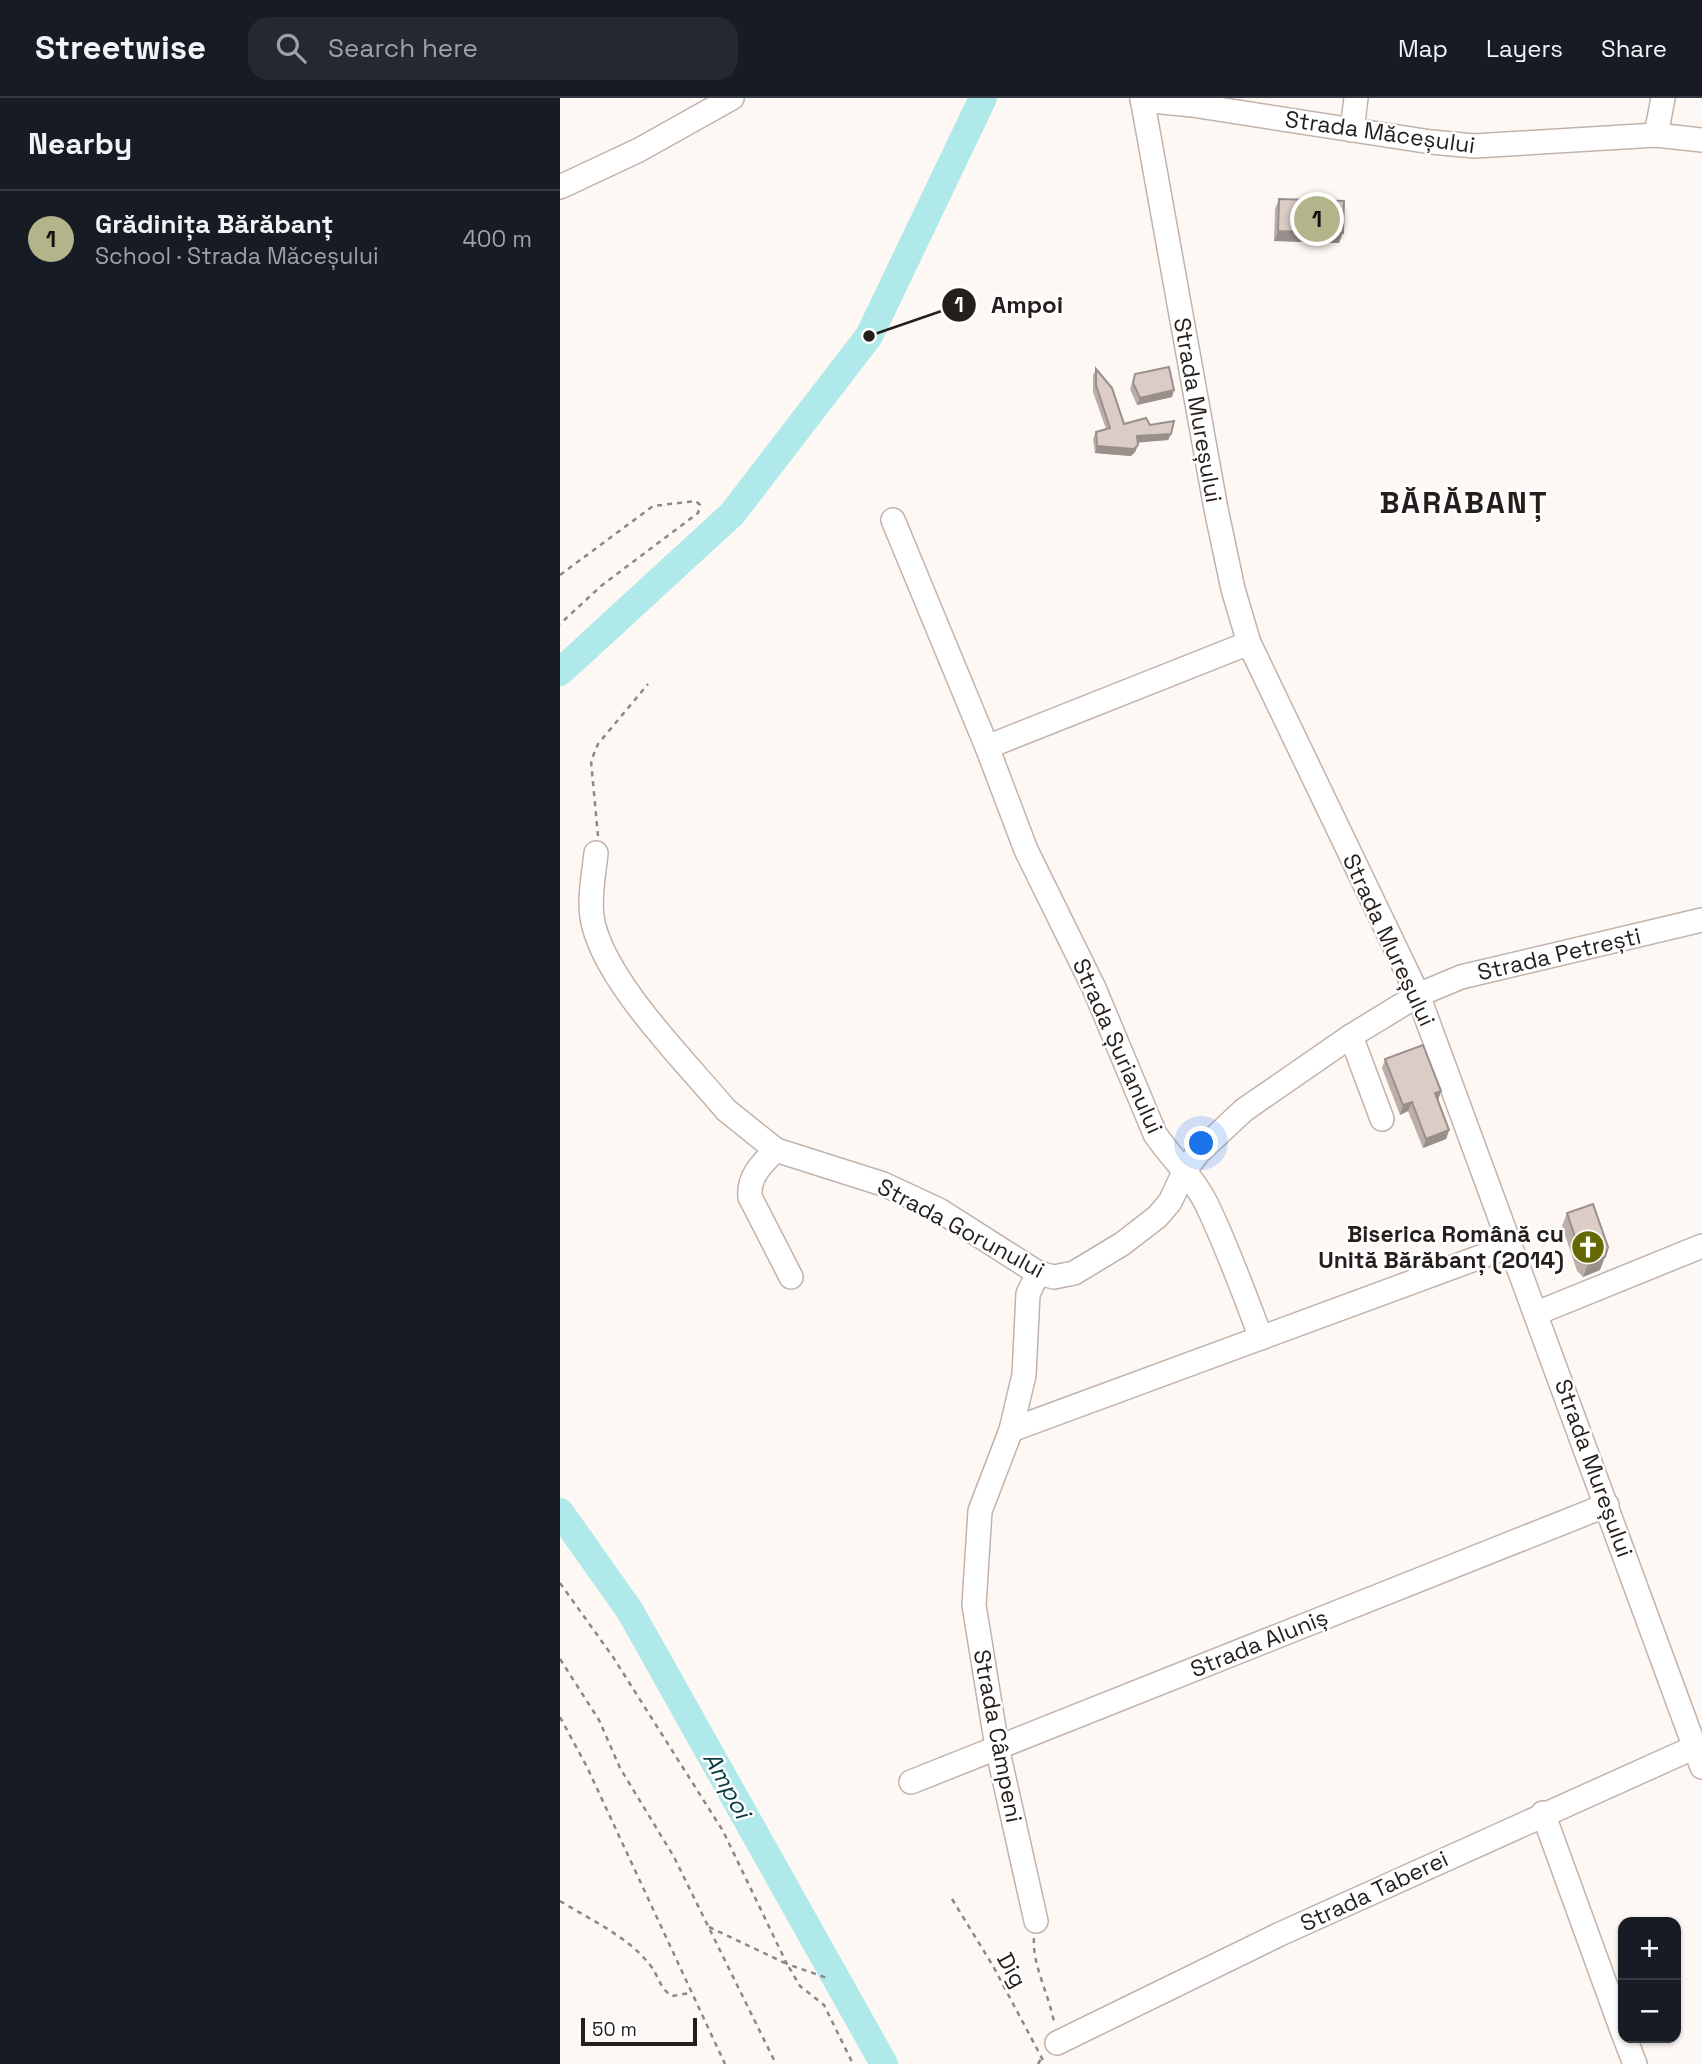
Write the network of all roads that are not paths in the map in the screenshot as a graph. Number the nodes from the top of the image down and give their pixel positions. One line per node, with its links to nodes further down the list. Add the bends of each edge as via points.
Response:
1 (732, 98): 8 (street)
2 (1356, 98): 5 (street)
3 (1663, 98): 6 (street)
4 (1142, 99): 5 (street, Strada Măceșului); 10 (street, Strada Mureșului, via 1216,509)
5 (1352, 130): 6 (street, Strada Măceșului, via 1474,146)
6 (1656, 135): 7 (street, Strada Măceșului)
7 (1702, 140)
8 (560, 187)
9 (893, 520): 11 (street, Strada Șurianului)
10 (1249, 643): 11 (street); 14 (street, Strada Mureșului)
11 (988, 747): 18 (street, Strada Șurianului, via 1026,850 1094,988 1155,1134)
12 (596, 853): 17 (street, Strada Gorunului, via 592,915 600,946 613,970 726,1110)
13 (1702, 920): 14 (street, Strada Petrești, via 1461,977)
14 (1418, 995): 15 (street, Strada Gorunului); 19 (street, Strada Mureșului)
15 (1350, 1036): 16 (street); 18 (street, Strada Gorunului, via 1244,1110 1214,1135)
16 (1382, 1119)
17 (776, 1150): 21 (street, Strada Gorunului, via 883,1184 939,1210); 22 (street, via 754,1175 750,1197)
18 (1185, 1170): 21 (street, Strada Gorunului, via 1170,1202 1122,1244 1074,1273 1054,1277); 24 (street, Strada Șurianului, via 1205,1202)
19 (1510, 1246): 23 (street, Strada Mureșului); 24 (street)
20 (1702, 1246): 23 (street)
21 (1038, 1273): 25 (street, Strada Câmpeni, via 1028,1294 1024,1375)
22 (791, 1277)
23 (1537, 1313): 26 (street, Strada Mureșului)
24 (1261, 1338): 25 (street)
25 (1011, 1430): 27 (street, Strada Câmpeni, via 982,1503 977,1532 974,1605)
26 (1607, 1505): 27 (street, Strada Aluniș); 28 (street, Strada Mureșului)
27 (998, 1746): 29 (street, Strada Aluniș); 31 (street, Strada Câmpeni)
28 (1698, 1757): 30 (street, Strada Taberei)
29 (911, 1782)
30 (1543, 1813): 32 (street); 34 (street, Strada Taberei, via 1278,1935)
31 (1036, 1920)
32 (1618, 2018)
33 (1627, 2043): 35 (street)
34 (1050, 2050)
35 (1635, 2064)

